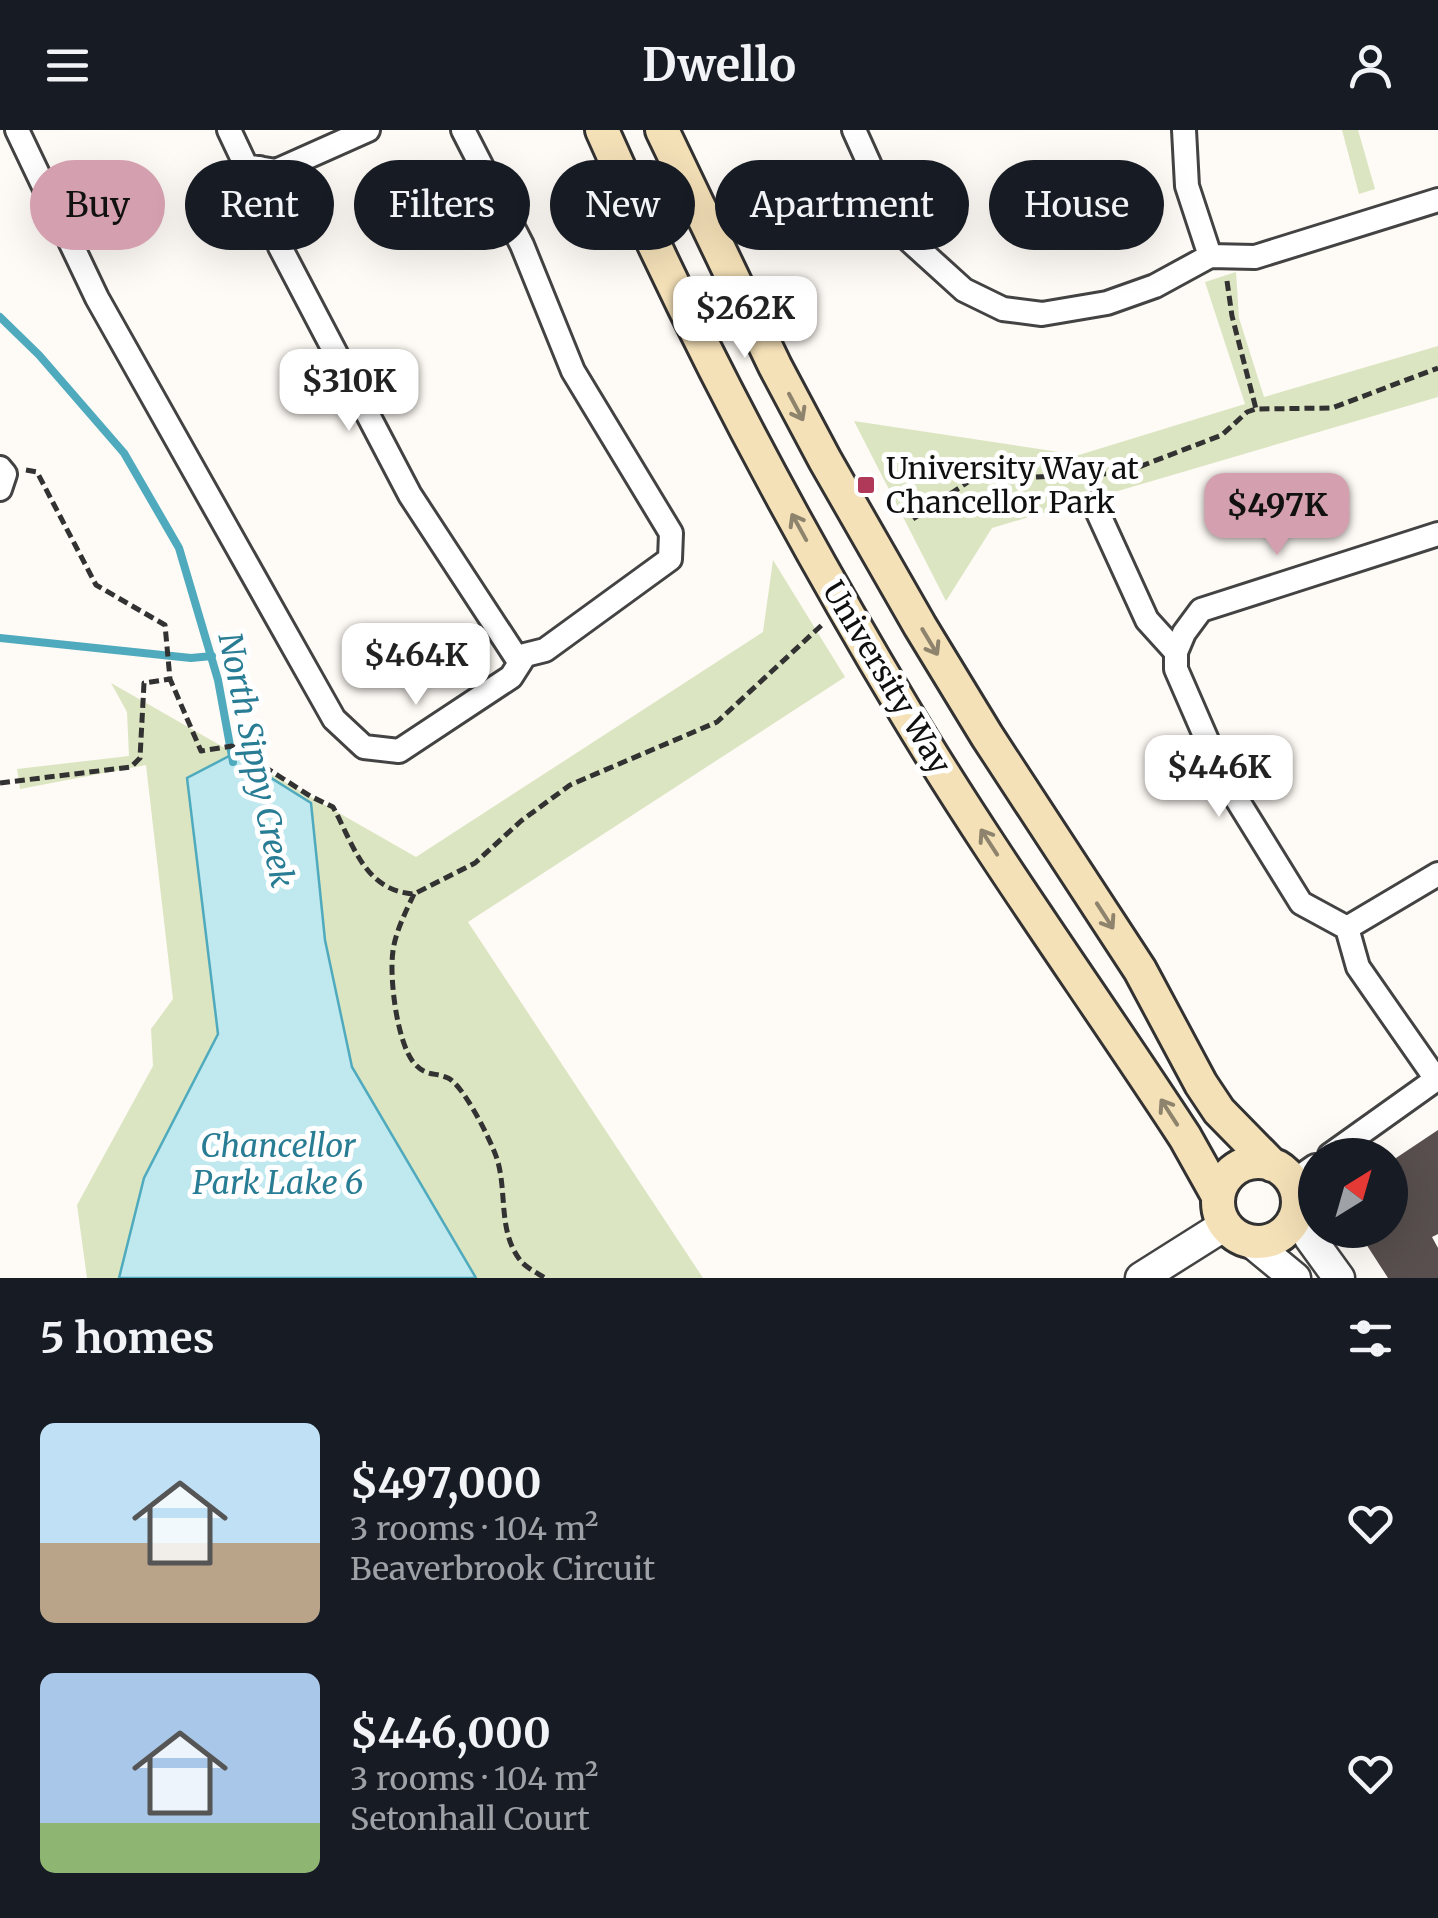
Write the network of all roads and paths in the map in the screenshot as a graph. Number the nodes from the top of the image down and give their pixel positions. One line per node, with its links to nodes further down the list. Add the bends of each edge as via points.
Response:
1 (17, 130): 21 (street, via 97,298 334,719 364,747 399,750 511,676)
2 (229, 130): 9 (street)
3 (368, 130): 10 (street)
4 (463, 130): 21 (street, via 522,245 573,371 671,533 670,559)
5 (602, 130): 30 (main road, University Way, one-way to 5, via 1185,1137 908,716 829,582 698,338)
6 (662, 130): 29 (main road, University Way, one-way to 29, via 775,366 920,626 1140,970 1219,1111)
7 (854, 130): 13 (street, via 900,232 964,290 1003,309 1042,314 1108,304)
8 (1184, 130): 13 (street, via 1187,186)
9 (243, 160)
10 (301, 160)
11 (1438, 200): 13 (street, via 1256,257)
12 (282, 250): 21 (street, via 410,494)
13 (1210, 256)
14 (1438, 368): 17 (path, via 1332,408 1246,412 1222,436 1123,473 970,480)
15 (2, 477): 22 (path, via 20,468 37,472 96,585 164,624)
16 (1094, 504): 20 (street, via 1146,620)
17 (913, 519)
18 (1438, 534): 20 (street, via 1201,610)
19 (826, 622): 25 (path, via 717,722 570,785 475,863)
20 (1176, 652): 26 (street, via 1176,669 1223,777 1301,903)
21 (520, 663)
22 (170, 679): 23 (path, via 144,683 140,758 132,767); 25 (path, via 202,751 232,746 333,807 360,865 391,888)
23 (0, 783)
24 (1438, 874): 26 (street)
25 (414, 894): 31 (path, via 392,952 404,1040 412,1061 430,1076 448,1078 480,1124 497,1159 504,1219 520,1261)
26 (1347, 928): 27 (street, via 1358,967)
27 (1437, 1078): 28 (street)
28 (1354, 1138)
29 (1294, 1180): 30 (main road, via 1294,1220 1276,1238); 30 (main road, via 1260,1162 1238,1168 1228,1175); 34 (street, University Way, via 1310,1238)
30 (1231, 1220): 32 (street); 33 (street, University Way)
31 (544, 1278)
32 (1141, 1278)
33 (1295, 1278)
34 (1340, 1278)

